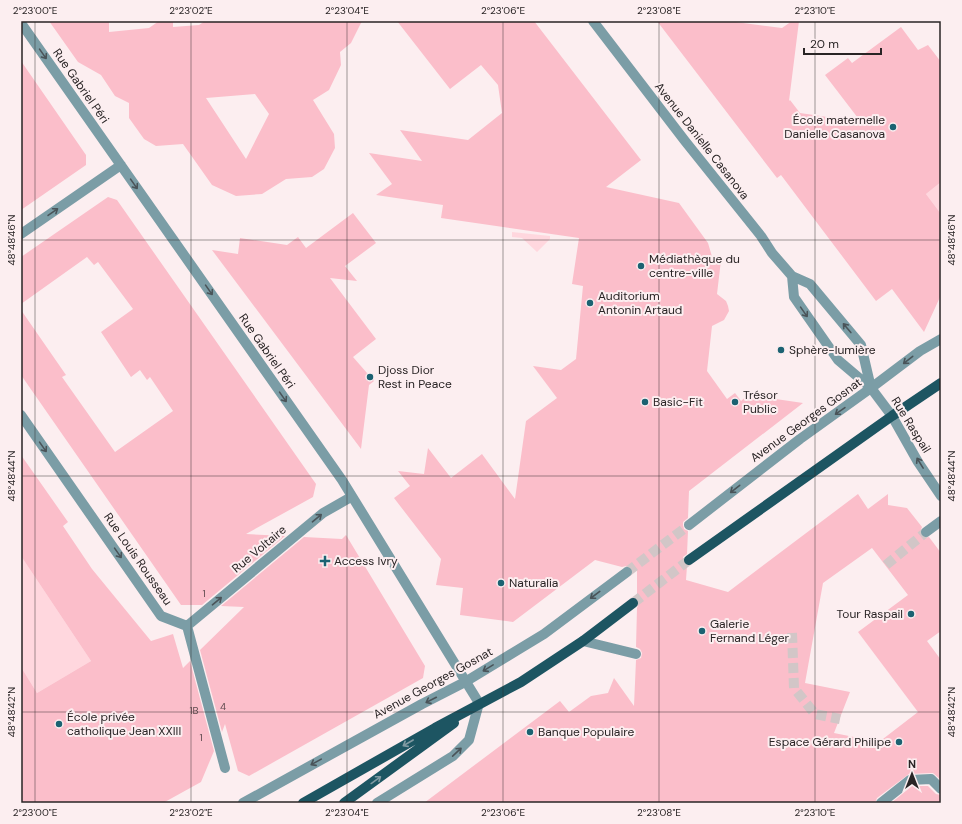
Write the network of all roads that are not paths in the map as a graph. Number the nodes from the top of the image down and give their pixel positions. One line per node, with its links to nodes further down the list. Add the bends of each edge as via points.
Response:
1 (593, 21): 5 (street, Avenue Danielle Casanova)
2 (21, 23): 3 (street, Rue Gabriel Péri, one-way to 3)
3 (121, 165): 4 (street, one-way to 3); 11 (street, Rue Gabriel Péri, one-way to 11)
4 (21, 234)
5 (792, 276): 8 (street, one-way to 8, via 794,297 838,360); 8 (street, Avenue Danielle Casanova, one-way to 5, via 861,345 810,284)
6 (941, 339): 8 (street, Avenue Georges Gosnat, one-way to 8, via 920,351)
7 (941, 383): 10 (main road)
8 (871, 388): 10 (street, Rue Raspail); 14 (street, Avenue Georges Gosnat, one-way to 14)
9 (21, 415): 19 (street, Rue Louis Rousseau, one-way to 19, via 161,616)
10 (892, 416): 12 (street, Rue Raspail, one-way to 10); 16 (main road)
11 (351, 496): 19 (street, Rue Voltaire, one-way to 11, via 323,513); 22 (street, Rue Gabriel Péri)
12 (941, 496)
13 (941, 521): 15 (street)
14 (689, 525)
15 (926, 532)
16 (689, 560)
17 (627, 572): 22 (street, Avenue Georges Gosnat, one-way to 22, via 544,634)
18 (633, 603): 20 (main road)
19 (187, 626): 24 (street)
20 (583, 641): 21 (street); 23 (main road, via 521,682)
21 (636, 654)
22 (465, 682): 23 (street, Rue Gabriel Péri); 26 (street, Avenue Georges Gosnat, one-way to 26)
23 (479, 703): 27 (main road, one-way to 27); 28 (main road, one-way to 23); 29 (street, one-way to 23, via 453,756 469,740)
24 (225, 768)
25 (941, 789): 30 (street, via 931,779 910,780)
26 (244, 803)
27 (303, 803)
28 (344, 803)
29 (377, 803)
30 (881, 803)

